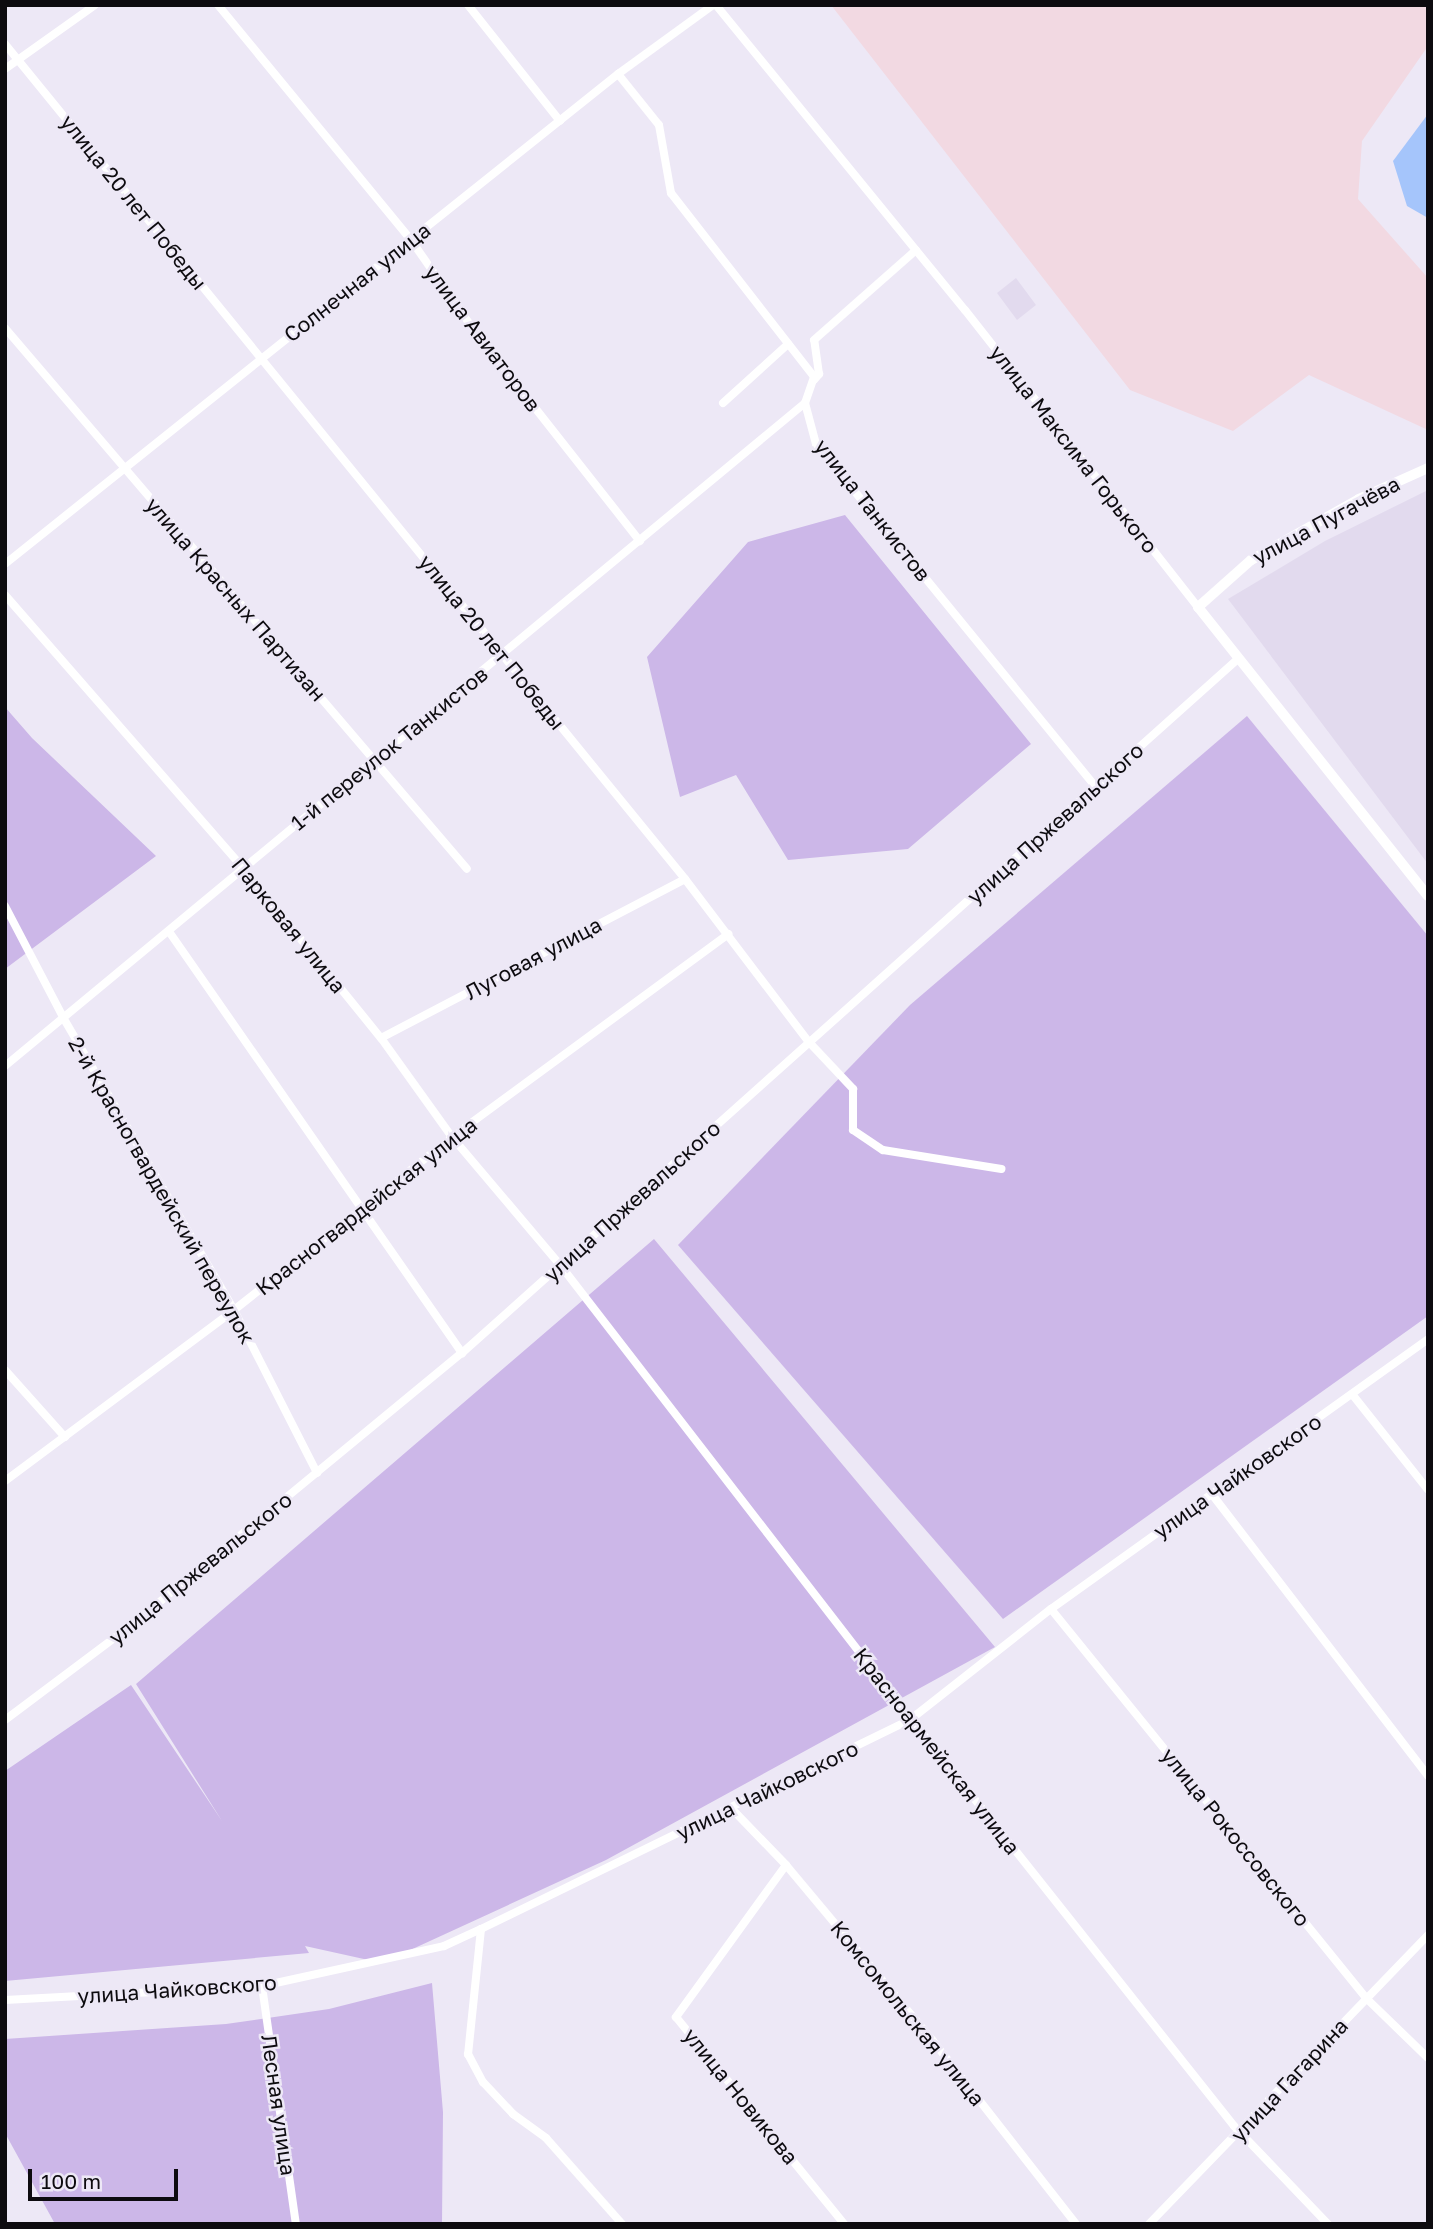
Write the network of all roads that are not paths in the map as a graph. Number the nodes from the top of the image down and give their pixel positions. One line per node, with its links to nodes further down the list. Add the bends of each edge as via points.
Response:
1 (95, 5): 6 (street)
2 (218, 5): 10 (street, улица Авиаторов)
3 (468, 5): 9 (street)
4 (715, 5): 8 (street, Солнечная улица); 11 (street, улица Максима Горького)
5 (5, 44): 6 (street, улица 20 лет Победы)
6 (18, 59): 7 (street); 14 (street, улица 20 лет Победы)
7 (5, 69)
8 (618, 74): 9 (street, Солнечная улица); 13 (street, via 659,125 671,193)
9 (560, 121): 10 (street, Солнечная улица)
10 (411, 240): 14 (street, Солнечная улица); 20 (street, улица Авиаторов, via 473,329)
11 (916, 250): 15 (street, via 814,341 819,374); 23 (street, улица Максима Горького)
12 (5, 328): 18 (street, улица Красных Партизан)
13 (788, 344): 15 (street); 16 (street)
14 (260, 358): 18 (street, Солнечная улица); 24 (street, улица 20 лет Победы)
15 (813, 380): 17 (street)
16 (723, 403)
17 (805, 403): 20 (street, 1-й переулок Танкистов); 27 (street, улица Танкистов, via 816,443)
18 (122, 467): 21 (street, Солнечная улица); 26 (street, улица Красных Партизан)
19 (1428, 468): 23 (street, улица Пугачёва, via 1359,499 1251,560)
20 (640, 541): 24 (street, 1-й переулок Танкистов)
21 (5, 564)
22 (5, 595): 28 (street, Парковая улица)
23 (1198, 607): 25 (street, улица Максима Горького)
24 (503, 654): 26 (street, 1-й переулок Танкистов); 30 (street, улица 20 лет Победы)
25 (1239, 658): 27 (street, улица Пржевальского); 31 (street, улица Максима Горького)
26 (374, 758): 28 (street, 1-й переулок Танкистов); 29 (street, улица Красных Партизан)
27 (1096, 787): 37 (street, улица Пржевальского)
28 (244, 869): 33 (street, 1-й переулок Танкистов); 36 (street, Парковая улица)
29 (467, 869)
30 (685, 879): 34 (street, улица 20 лет Победы); 36 (street, Луговая улица)
31 (1428, 896)
32 (5, 906): 35 (street, 2-й Красногвардейский переулок)
33 (170, 933): 35 (street, 1-й переулок Танкистов); 41 (street)
34 (728, 933): 37 (street, улица 20 лет Победы); 39 (street, Красногвардейская улица)
35 (64, 1019): 38 (street, 1-й переулок Танкистов); 43 (street, 2-й Красногвардейский переулок)
36 (381, 1038): 39 (street, Парковая улица)
37 (808, 1041): 40 (street, улица 20 лет Победы, via 853,1089 853,1130 884,1150); 42 (street, улица Пржевальского)
38 (5, 1066)
39 (453, 1137): 41 (street, Красногвардейская улица); 42 (street, Парковая улица)
40 (1001, 1169)
41 (364, 1207): 43 (street, Красногвардейская улица); 45 (street)
42 (561, 1266): 45 (street, улица Пржевальского); 54 (street, Красноармейская улица)
43 (234, 1310): 48 (street, Красногвардейская улица); 49 (street, 2-й Красногвардейский переулок)
44 (1428, 1339): 47 (street, улица Чайковского)
45 (462, 1353): 49 (street, улица Пржевальского)
46 (5, 1370): 48 (street)
47 (1352, 1394): 51 (street); 52 (street, улица Чайковского)
48 (65, 1437): 50 (street, Красногвардейская улица)
49 (317, 1473): 55 (street, улица Пржевальского, via 134,1623)
50 (5, 1481)
51 (1428, 1490)
52 (1211, 1493): 53 (street, улица Чайковского); 56 (street)
53 (1051, 1609): 54 (street, улица Чайковского); 62 (street, улица Рокоссовского)
54 (911, 1719): 57 (street, улица Чайковского); 65 (street, Красноармейская улица)
55 (5, 1720)
56 (1428, 1776)
57 (732, 1809): 58 (street, Комсомольская улица); 59 (street, улица Чайковского)
58 (786, 1865): 68 (street, улица Новикова, via 676,2017); 69 (street, Комсомольская улица, via 933,2041)
59 (481, 1929): 61 (street, улица Чайковского, via 444,1946); 67 (street, via 468,2054 490,2090 545,2138)
60 (1428, 1935): 62 (street, улица Гагарина)
61 (262, 1986): 63 (street, улица Чайковского); 66 (street, Лесная улица)
62 (1366, 1998): 64 (street, улица Рокоссовского); 65 (street, улица Гагарина)
63 (5, 2000)
64 (1428, 2058)
65 (1240, 2132): 70 (street, улица Гагарина); 71 (street, Красноармейская улица)
66 (296, 2224)
67 (622, 2224)
68 (844, 2224)
69 (1076, 2224)
70 (1149, 2224)
71 (1328, 2224)

